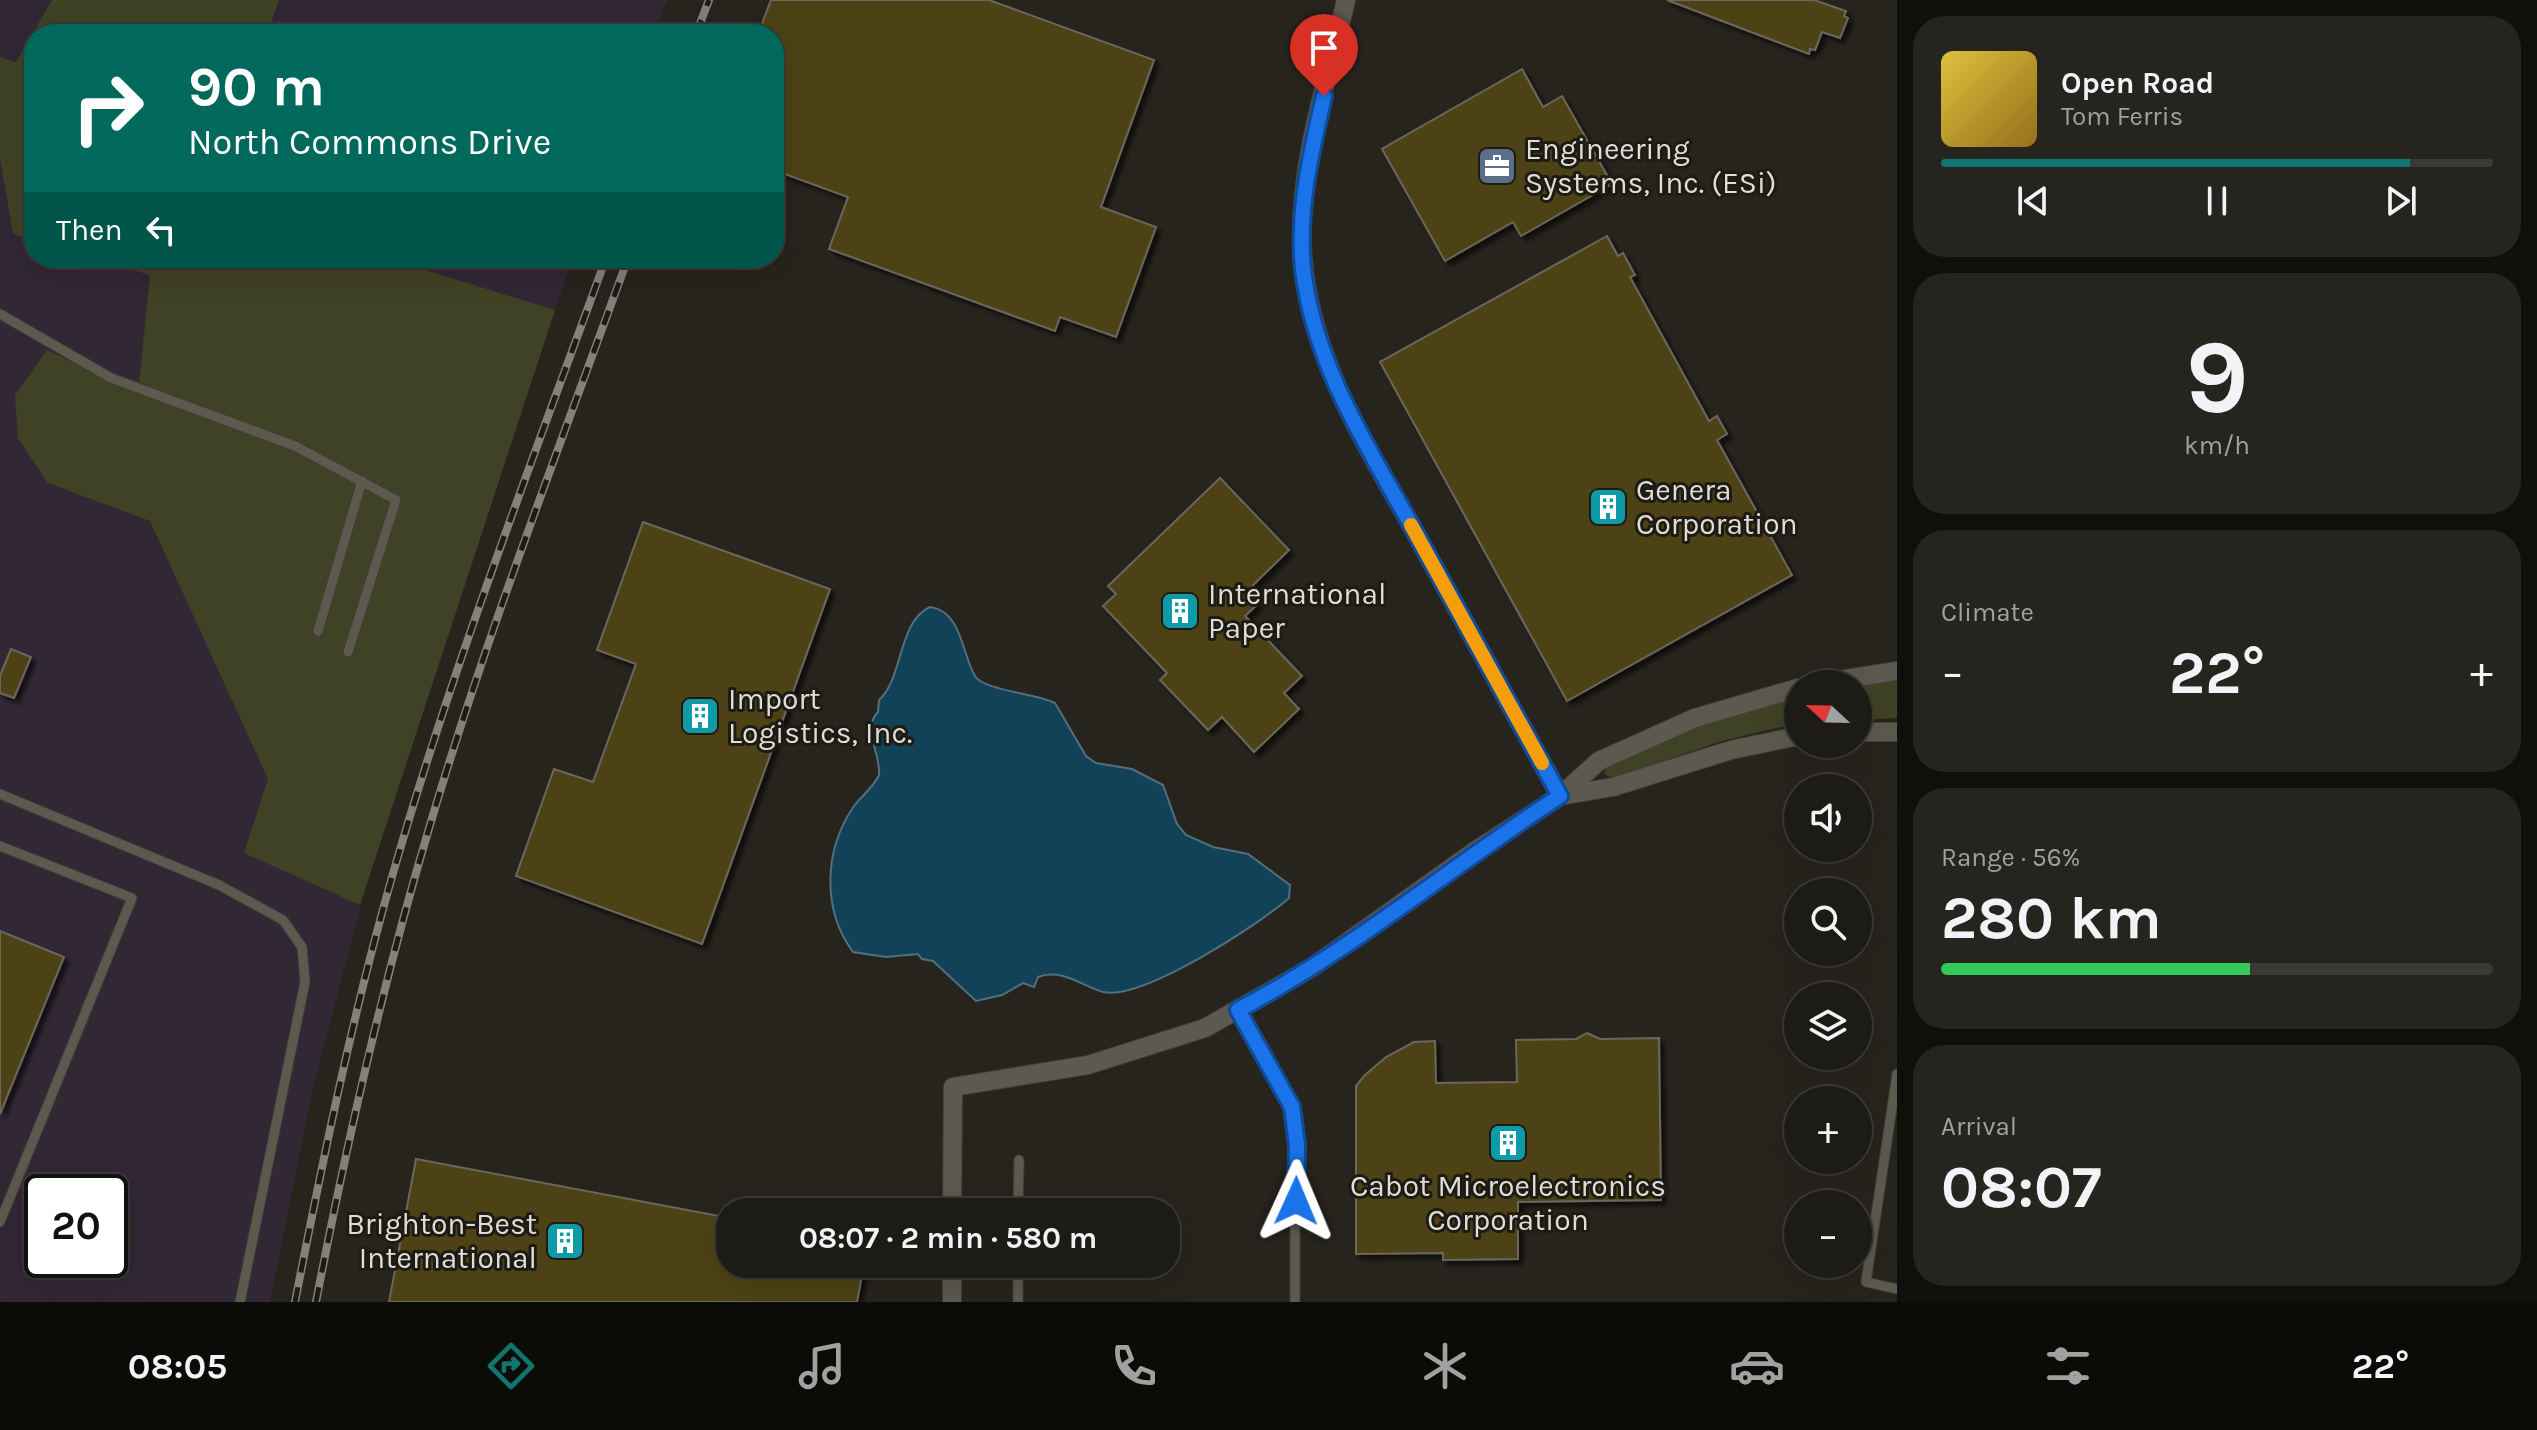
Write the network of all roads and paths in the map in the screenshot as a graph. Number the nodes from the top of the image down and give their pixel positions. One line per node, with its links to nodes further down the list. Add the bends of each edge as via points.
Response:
1 (1346, 0): 13 (street, via 1303,206 1303,270 1313,323 1352,418)
2 (0, 314): 3 (lane, via 111,378 295,446)
3 (362, 481): 4 (lane); 5 (lane, via 396,500)
4 (318, 631)
5 (348, 652)
6 (1897, 671): 7 (street)
7 (1872, 675)
8 (1784, 692): 13 (street, via 1647,737 1599,761)
9 (1872, 732): 10 (street)
10 (1897, 732)
11 (1784, 739): 13 (street, via 1613,787)
12 (0, 794): 24 (lane, via 219,885 283,920 302,947 305,982)
13 (1560, 796): 15 (street, via 1311,968)
14 (0, 846): 20 (lane, via 132,898)
15 (1238, 1010): 18 (street, via 1205,1028 1103,1061 953,1087); 27 (lane, via 1284,1090 1295,1120)
16 (1897, 1074): 23 (lane, via 1866,1282)
17 (1019, 1160): 19 (lane)
18 (952, 1198)
19 (1018, 1198)
20 (0, 1222)
21 (952, 1278): 25 (street)
22 (1018, 1278): 26 (lane)
23 (1897, 1289)
24 (240, 1302)
25 (952, 1302)
26 (1018, 1302)
27 (1295, 1302)

